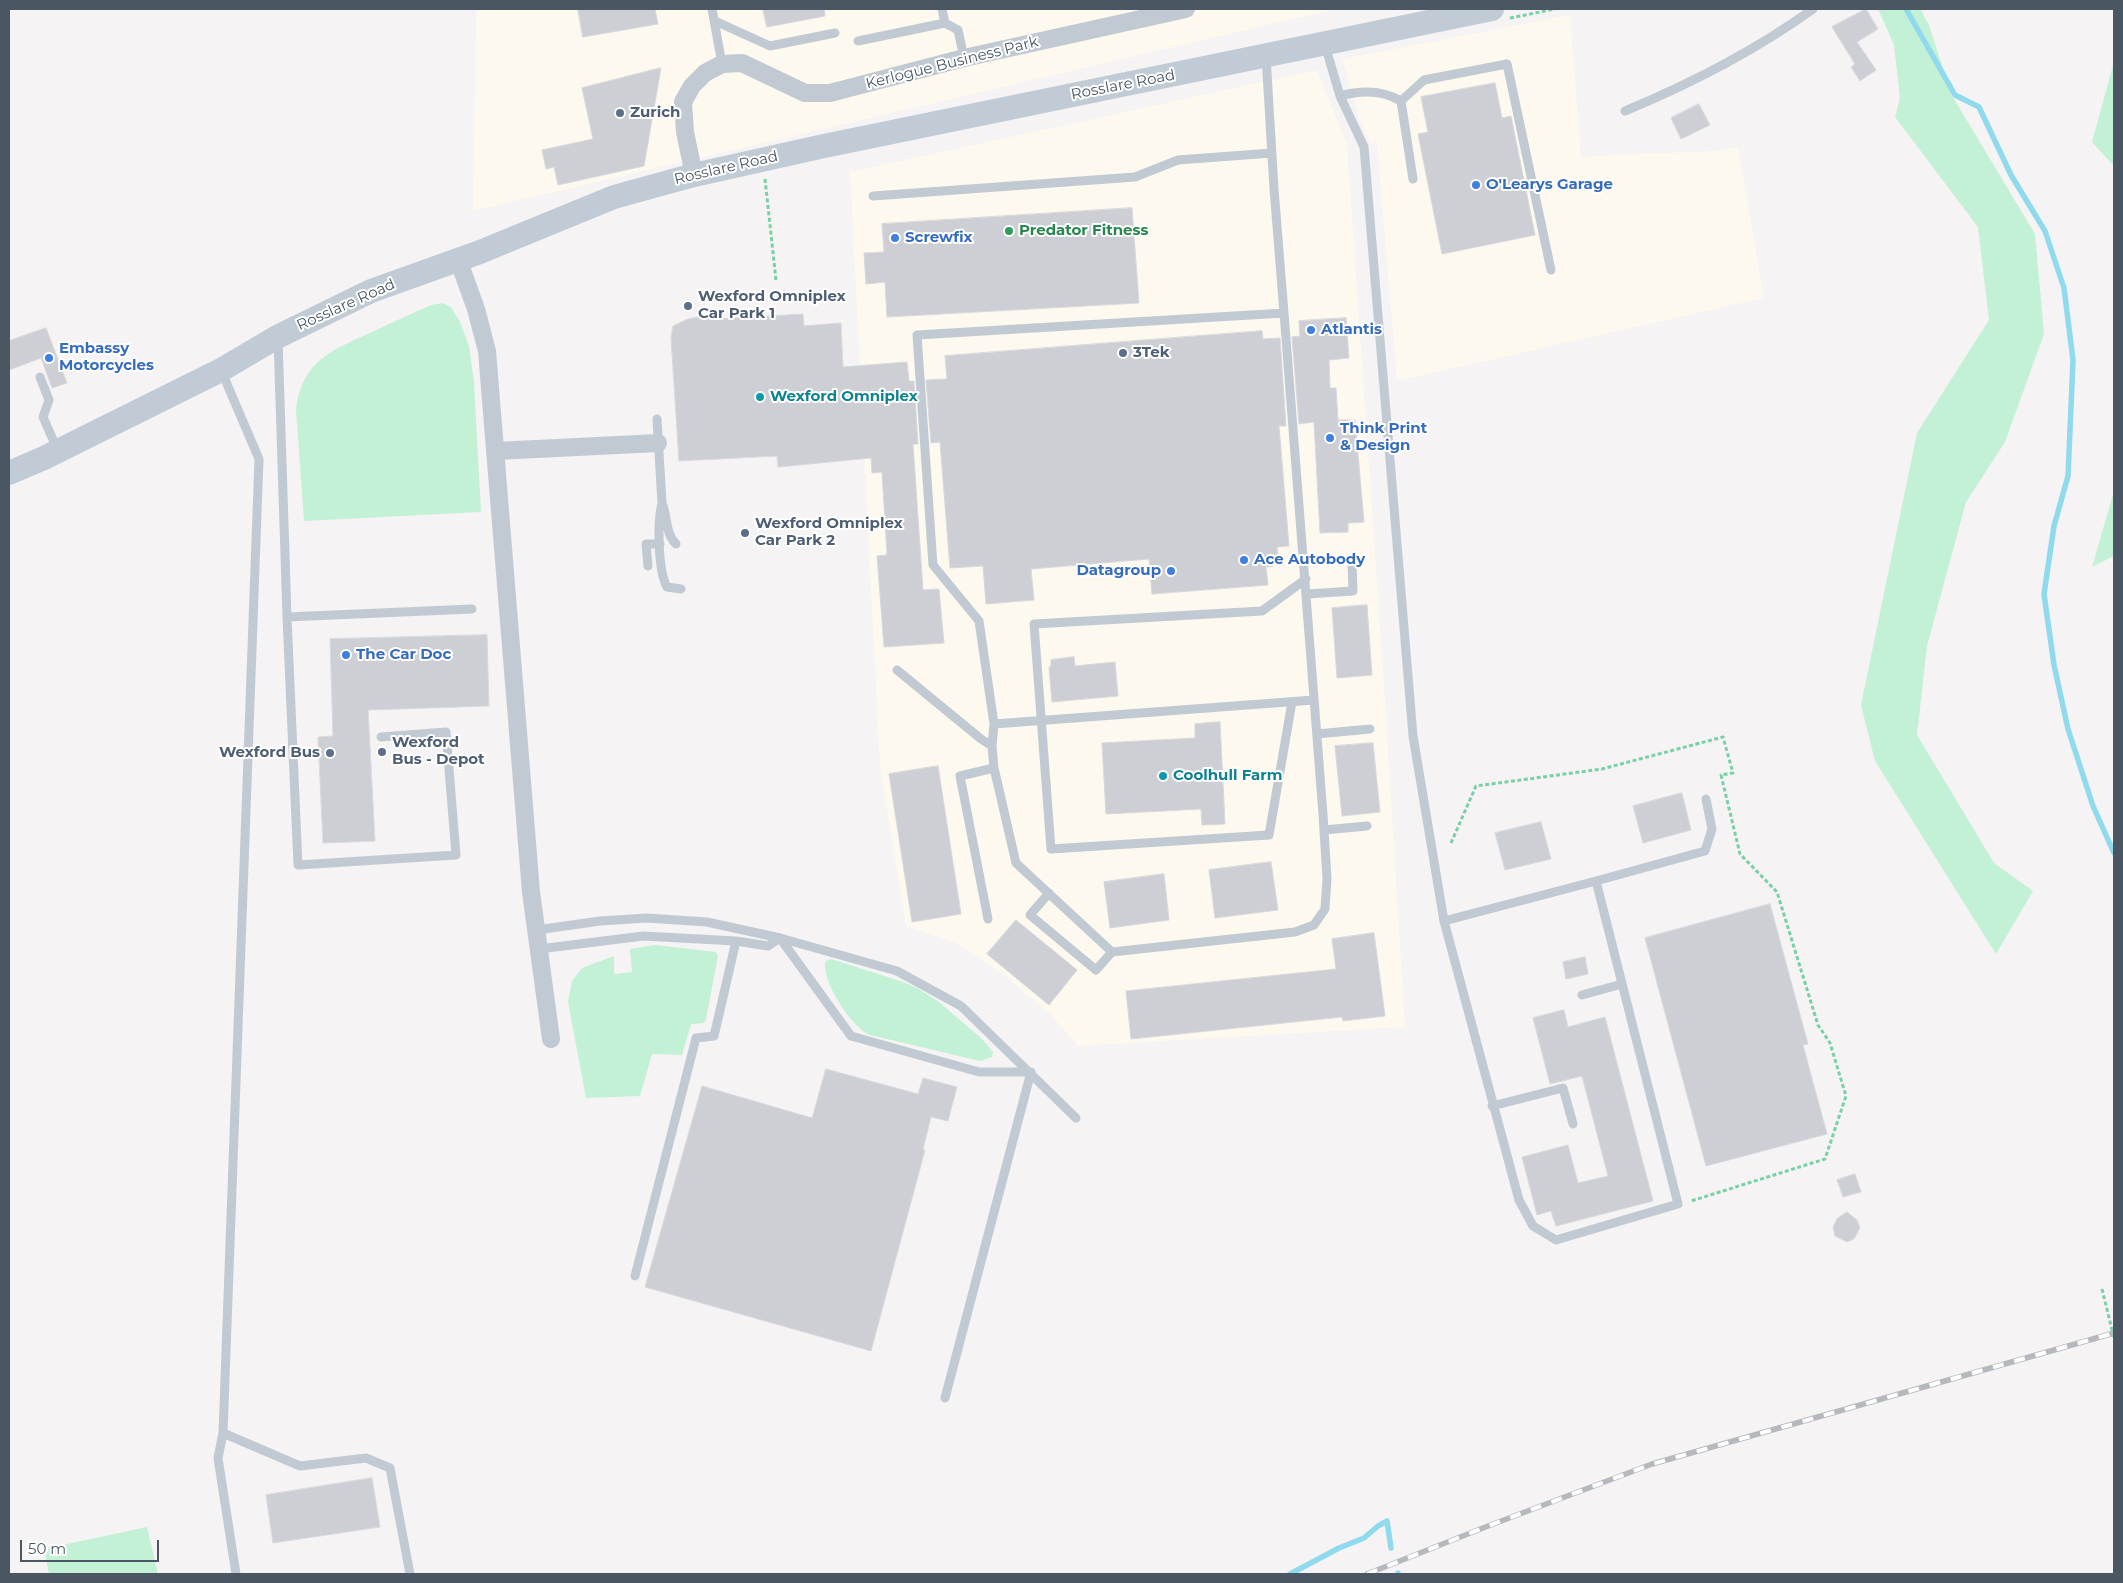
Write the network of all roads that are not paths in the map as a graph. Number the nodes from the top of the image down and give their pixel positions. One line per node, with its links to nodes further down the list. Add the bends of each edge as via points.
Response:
1 (712, 9): 6 (lane)
2 (942, 9): 7 (lane)
3 (1185, 9): 12 (street, Kerlogue Business Park)
4 (1813, 9): 16 (lane, via 1789,26 1675,90)
5 (1496, 14): 10 (main road, Rosslare Road)
6 (715, 21): 8 (lane, via 770,46); 13 (lane)
7 (945, 23): 9 (lane); 12 (lane, via 958,30)
8 (835, 34)
9 (858, 41)
10 (1324, 44): 11 (main road, Rosslare Road); 14 (lane)
11 (1266, 56): 17 (lane); 18 (main road, Rosslare Road)
12 (964, 58): 13 (street, Kerlogue Business Park, via 830,93 806,93 742,63)
13 (722, 64): 18 (street, via 705,73 683,102)
14 (1340, 96): 15 (lane, via 1364,91 1389,94); 58 (lane, via 1364,147 1413,736)
15 (1401, 101): 19 (lane); 22 (lane, via 1424,80 1507,64)
16 (1625, 111)
17 (1272, 153): 20 (lane, via 1178,160 1135,177); 23 (lane)
18 (694, 175): 21 (main road, Rosslare Road, via 614,196)
19 (1413, 179)
20 (873, 196)
21 (458, 259): 24 (main road, Rosslare Road, via 371,291); 29 (street, via 487,351)
22 (1551, 270)
23 (1284, 313): 37 (lane); 46 (lane, via 917,335 933,565 978,621)
24 (278, 337): 25 (main road, Rosslare Road); 41 (lane)
25 (221, 370): 30 (main road, Rosslare Road); 73 (lane, via 259,459)
26 (40, 377): 30 (lane, via 49,400 43,416)
27 (657, 419): 28 (lane)
28 (658, 443): 29 (street); 32 (lane)
29 (496, 451): 59 (street)
30 (58, 452): 31 (main road, Rosslare Road)
31 (9, 473)
32 (662, 503): 33 (lane); 34 (lane, via 668,536)
33 (660, 544): 36 (lane, via 646,544); 38 (lane, via 662,579 667,588)
34 (676, 544)
35 (1352, 563): 39 (lane, via 1354,591)
36 (648, 566)
37 (1306, 579): 39 (lane); 45 (lane, via 1262,611 1034,624)
38 (680, 589)
39 (1307, 594): 43 (lane)
40 (472, 609): 41 (lane)
41 (287, 617): 49 (lane, via 298,865 456,855 446,732)
42 (898, 670): 50 (lane)
43 (1314, 700): 44 (lane); 48 (lane)
44 (1292, 702): 45 (lane); 45 (lane, via 1269,835 1051,849)
45 (1041, 720): 46 (lane)
46 (994, 724): 50 (lane)
47 (1370, 729): 48 (lane)
48 (1317, 734): 54 (lane)
49 (380, 737)
50 (992, 746): 51 (lane)
51 (994, 768): 56 (lane, via 1016,862); 57 (lane, via 960,776)
52 (1706, 799): 55 (lane, via 1712,829 1705,851)
53 (1367, 826): 54 (lane)
54 (1324, 830): 63 (lane, via 1325,909 1314,925 1295,932)
55 (1596, 882): 58 (lane); 64 (lane)
56 (1049, 893): 63 (lane); 63 (lane, via 1030,915 1096,970)
57 (988, 919)
58 (1444, 921): 68 (lane)
59 (537, 930): 60 (lane, via 646,918 707,922); 62 (street)
60 (780, 938): 61 (lane, via 768,946); 67 (lane, via 897,970 961,1006); 67 (lane, via 851,1036 979,1072)
61 (736, 941): 62 (lane, via 643,936); 71 (lane, via 714,1036 696,1038)
62 (539, 949): 66 (street)
63 (1112, 952)
64 (1622, 984): 65 (lane); 68 (lane, via 1678,1204 1556,1240 1533,1226 1519,1200)
65 (1582, 995)
66 (552, 1039)
67 (1031, 1072): 69 (lane); 72 (lane)
68 (1492, 1106): 70 (lane, via 1563,1088)
69 (1076, 1118)
70 (1573, 1124)
71 (636, 1276)
72 (945, 1398)
73 (223, 1433): 74 (lane, via 218,1458); 75 (lane, via 300,1466 366,1458 390,1468)
74 (236, 1574)
75 (410, 1574)

